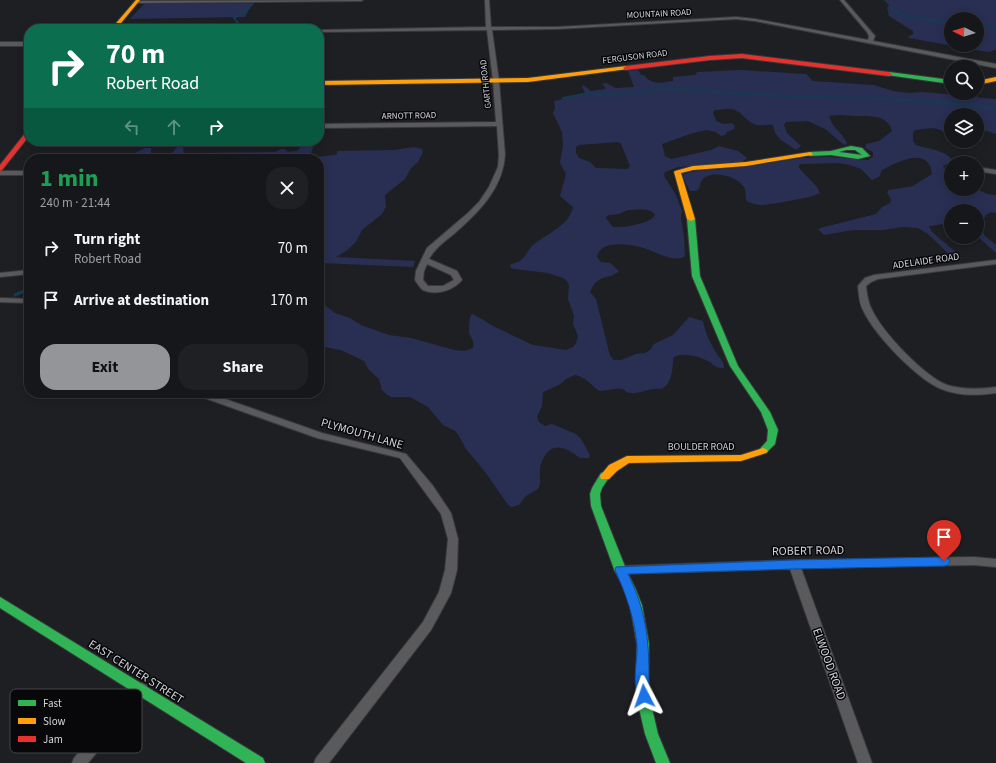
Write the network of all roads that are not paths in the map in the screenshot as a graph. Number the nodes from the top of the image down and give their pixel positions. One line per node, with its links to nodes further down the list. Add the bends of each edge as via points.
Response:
1 (361, 0): 4 (street)
2 (487, 0): 6 (street, GARTH ROAD)
3 (842, 0): 8 (street, via 869,31 872,36)
4 (137, 1): 5 (street)
5 (117, 24)
6 (489, 29): 7 (street, MOUNTAIN ROAD); 8 (street, MOUNTAIN ROAD, via 557,28 736,18); 13 (street, GARTH ROAD)
7 (324, 31)
8 (870, 43): 11 (street, MOUNTAIN ROAD)
9 (0, 44): 10 (street)
10 (24, 44)
11 (996, 66)
12 (996, 79): 15 (street)
13 (496, 81): 14 (street, FERGUSON ROAD, via 528,80 742,56); 16 (street, FERGUSON ROAD); 17 (street, GARTH ROAD)
14 (944, 81)
15 (984, 82)
16 (324, 83)
17 (499, 124): 18 (street, ARNOTT ROAD); 26 (street, GARTH ROAD, via 502,155 498,176 482,203 430,250)
18 (324, 126)
19 (24, 139): 21 (street)
20 (832, 153): 36 (street, BOULDER ROAD, via 676,172 692,222 696,276 734,366 765,412 773,430 772,442 762,452 741,458 627,460 613,468 600,481 594,496 596,509)
21 (0, 168)
22 (984, 170): 23 (street)
23 (996, 172)
24 (0, 173): 25 (street)
25 (24, 173)
26 (425, 260): 26 (street, via 419,280 425,288 440,291 453,286 458,280 454,274)
27 (996, 262): 32 (street, ADELAIDE ROAD, via 877,277 868,280 862,286 864,302 891,344 930,379 940,386 957,391 975,393)
28 (24, 273): 29 (street)
29 (0, 275)
30 (0, 300): 31 (street)
31 (24, 301)
32 (996, 390)
33 (213, 398): 43 (street, PLYMOUTH LANE, via 320,436 403,456 446,513 452,539 451,570 445,593 427,626)
34 (996, 563): 35 (street, ROBERT ROAD, via 974,561)
35 (794, 564): 36 (street, ROBERT ROAD); 45 (street, ELWOOD ROAD)
36 (620, 570): 44 (street, BOULDER ROAD, via 632,593 638,614 643,645 642,685 646,717)
37 (0, 602): 38 (street, EAST CENTER STREET)
38 (140, 689)
39 (142, 690): 42 (street, EAST CENTER STREET)
40 (88, 753): 41 (street)
41 (79, 763)
42 (258, 763)
43 (321, 763)
44 (663, 763)
45 (865, 763)

